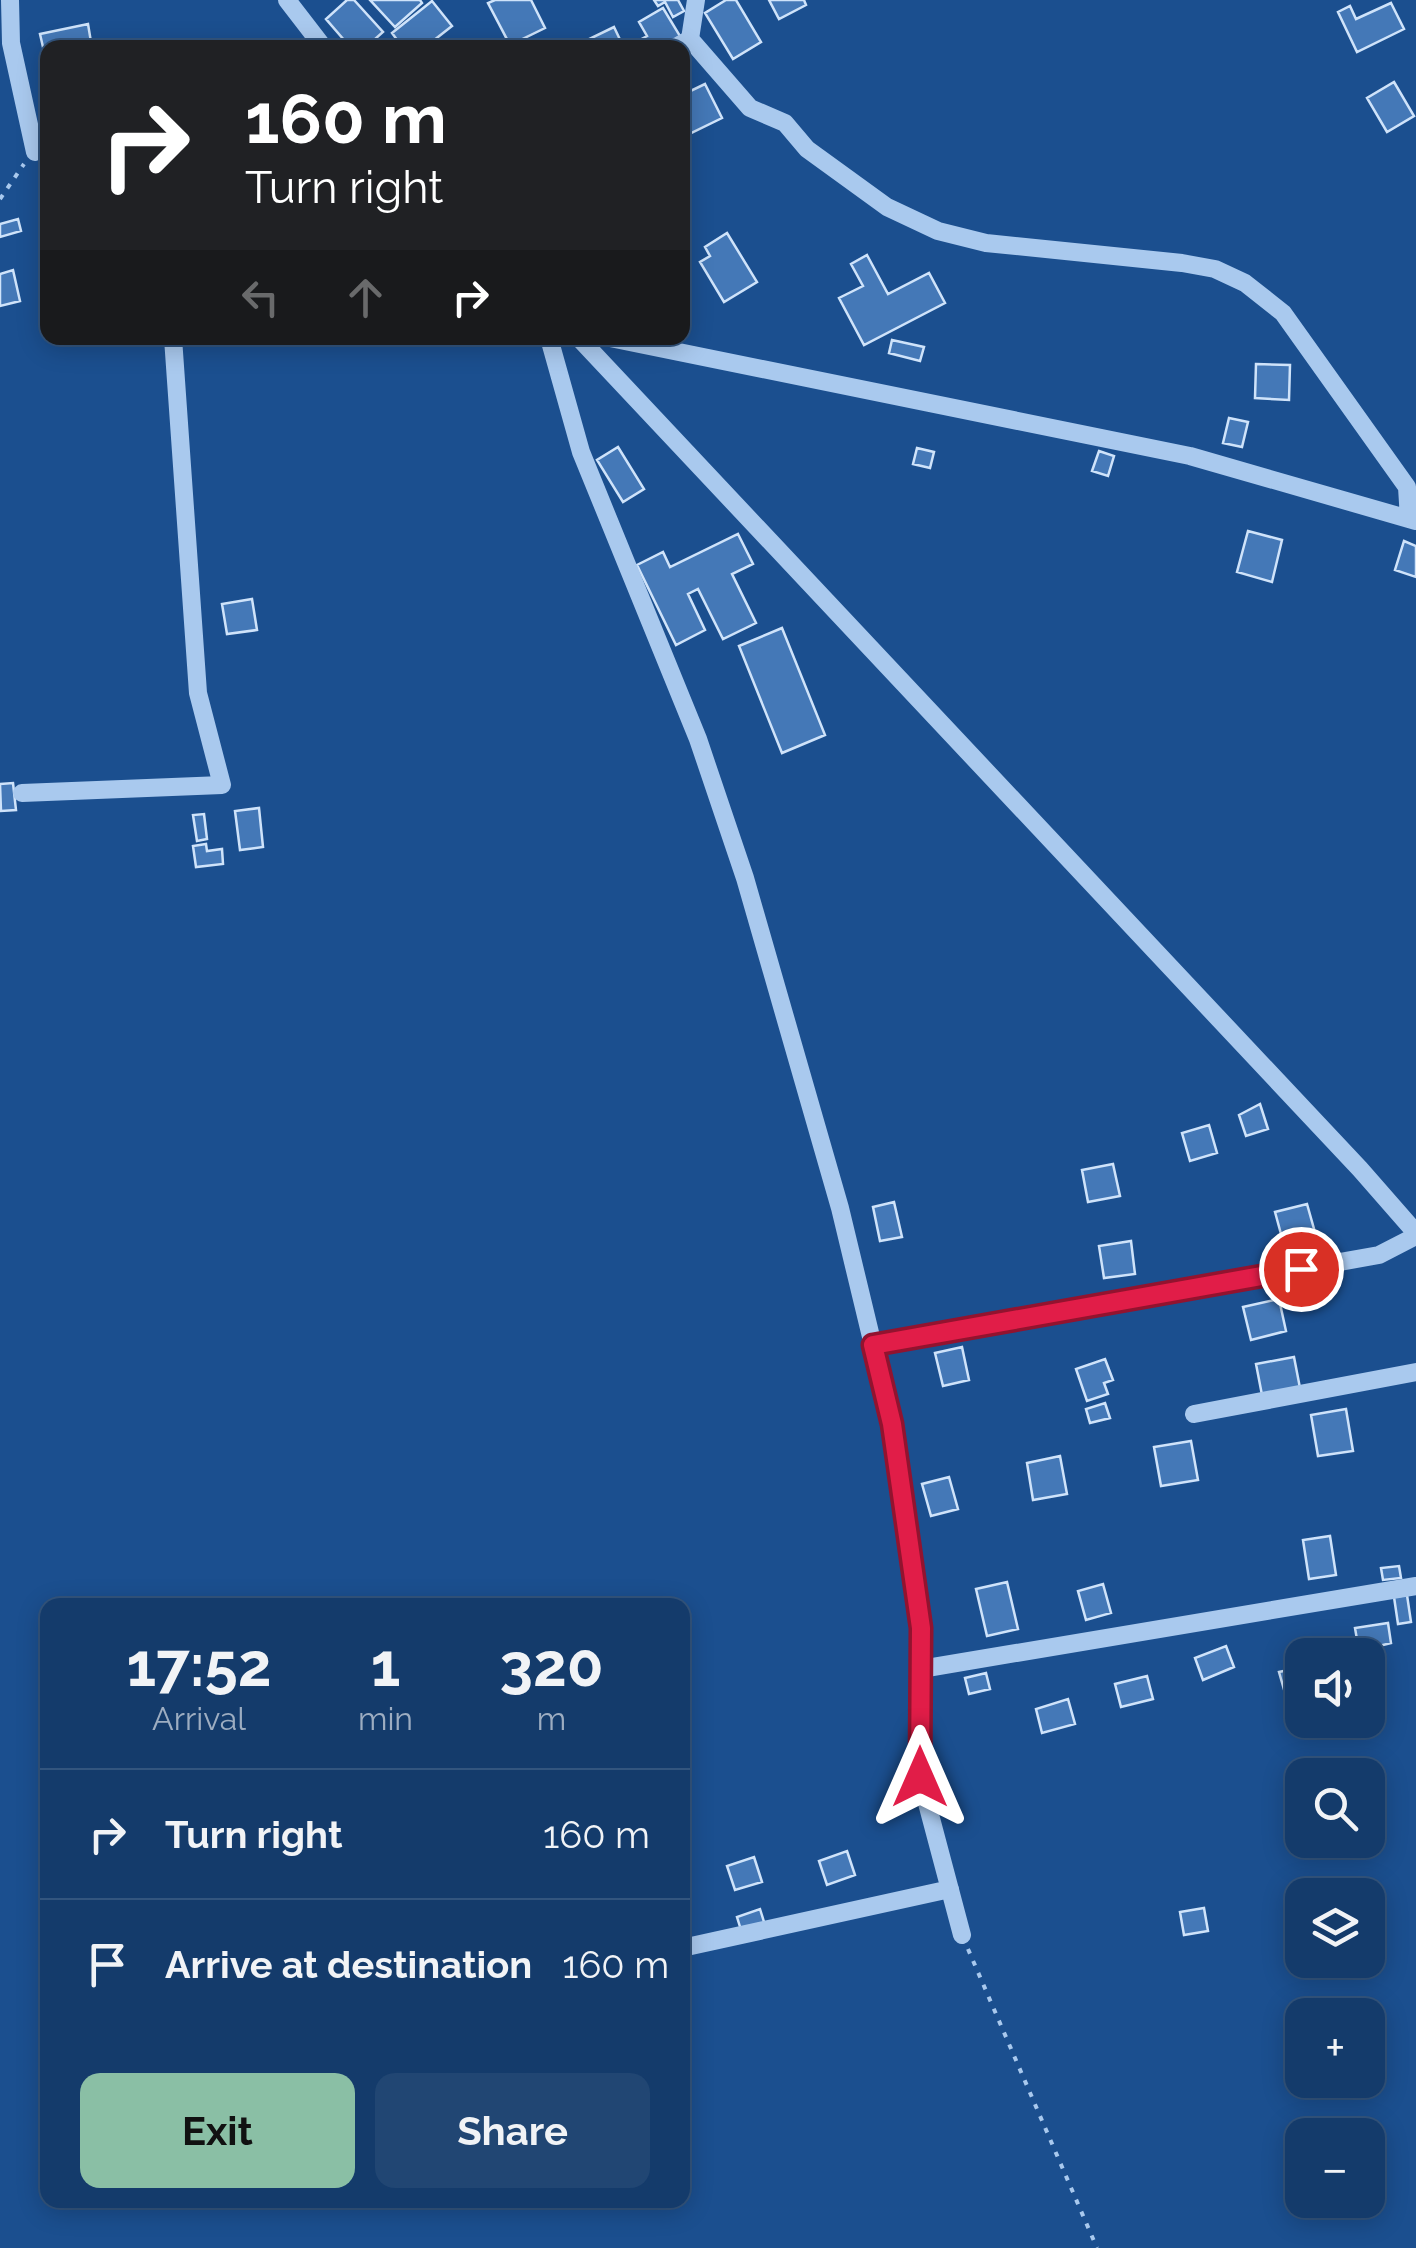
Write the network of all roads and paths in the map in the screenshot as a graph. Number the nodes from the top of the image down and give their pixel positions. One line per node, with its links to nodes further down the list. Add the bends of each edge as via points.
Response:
1 (10, 0): 6 (street)
2 (287, 0): 4 (street)
3 (696, 0): 5 (street)
4 (317, 40)
5 (683, 40)
6 (5, 42): 8 (street)
7 (690, 51): 14 (street, via 750,108 786,123 807,148 887,207 938,231 986,244 1182,263 1245,283 1282,313 1407,487)
8 (35, 152): 9 (path)
9 (0, 199)
10 (173, 345): 15 (street, via 198,693 222,784)
11 (551, 345): 17 (street, via 581,452 698,739 745,878)
12 (585, 345): 16 (street)
13 (644, 345): 14 (street, via 1190,456)
14 (1412, 520)
15 (22, 792)
16 (1416, 1234): 17 (street, via 1379,1255)
17 (873, 1345): 21 (street, via 898,1461)
18 (1416, 1372): 19 (street)
19 (1194, 1414)
20 (1416, 1586): 21 (street)
21 (921, 1669): 22 (street, via 920,1777)
22 (950, 1889): 23 (street); 24 (street)
23 (962, 1935): 25 (path)
24 (690, 1946)
25 (1097, 2248)

